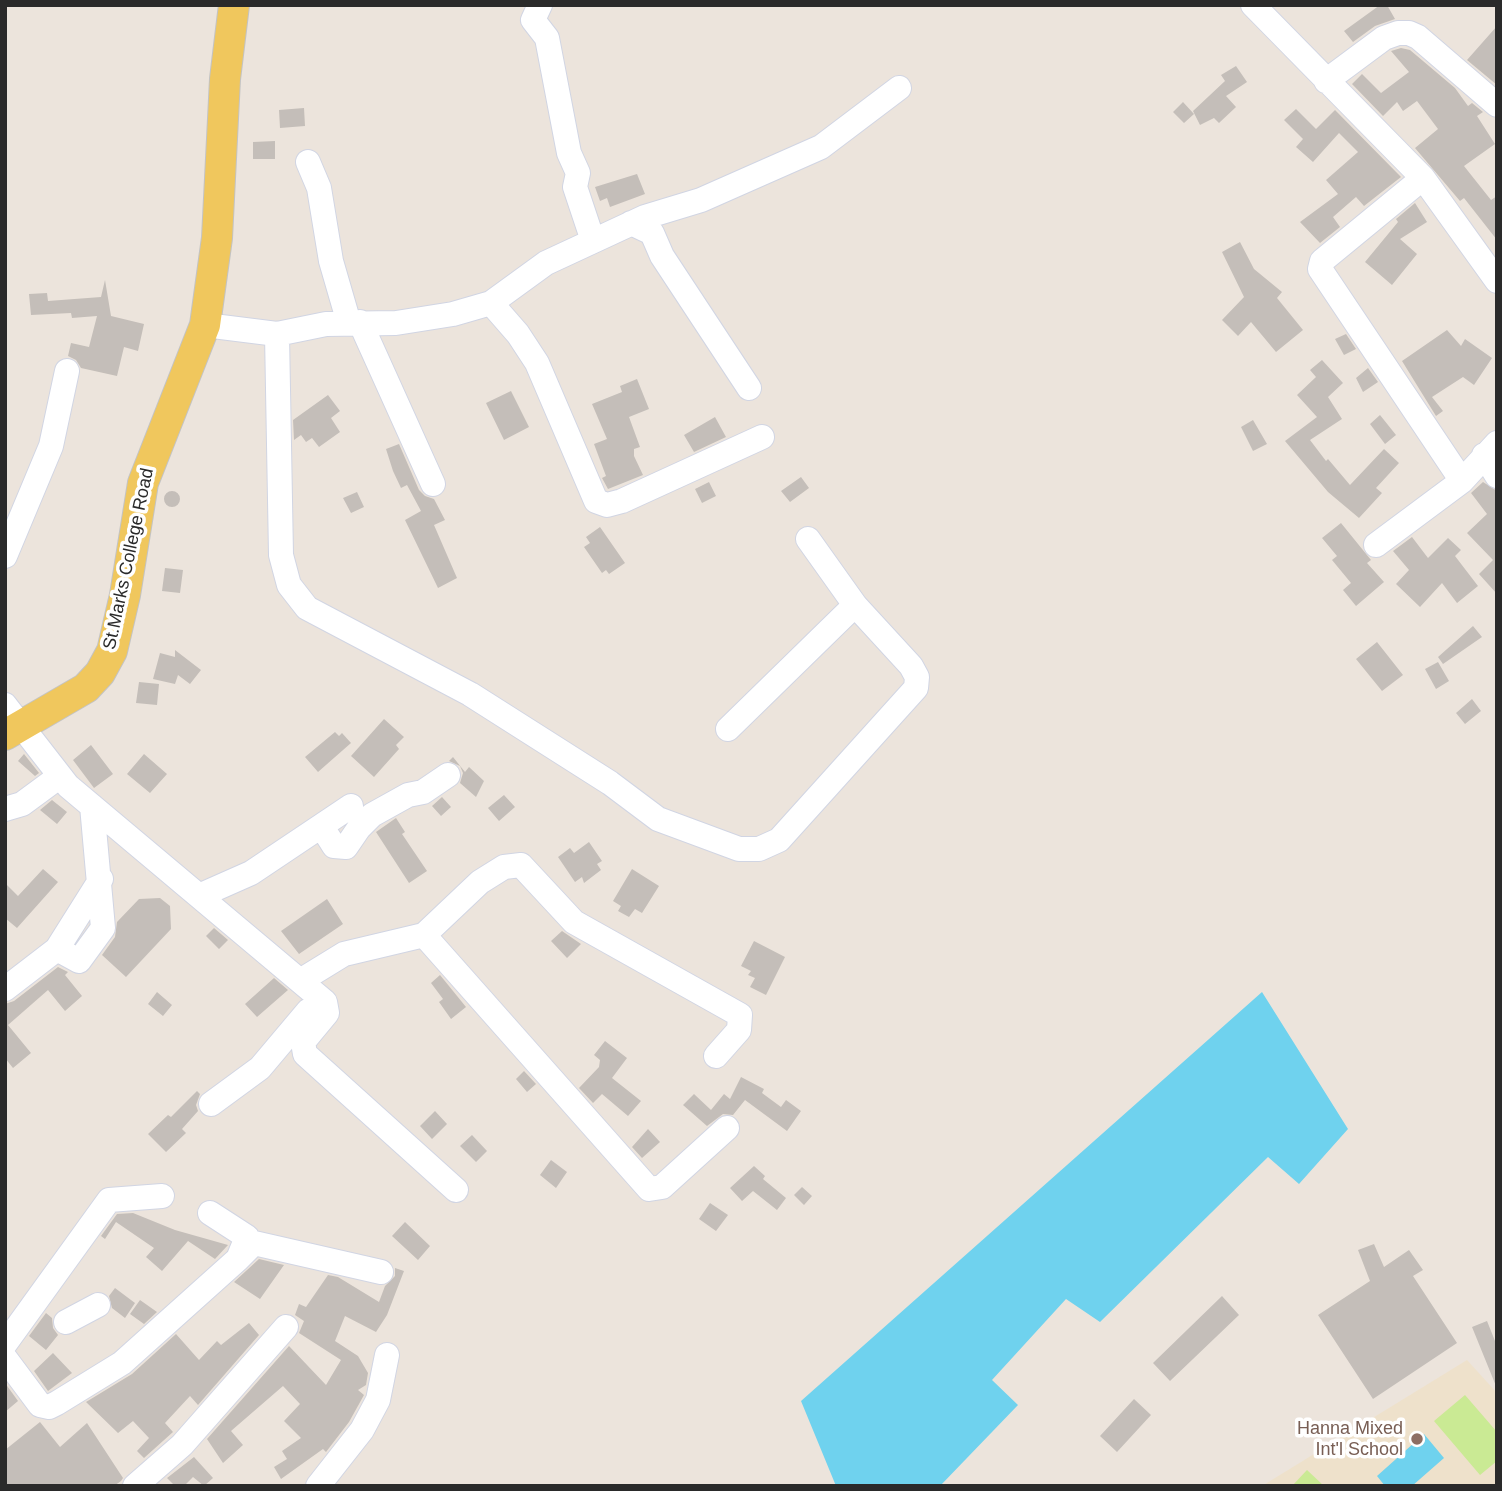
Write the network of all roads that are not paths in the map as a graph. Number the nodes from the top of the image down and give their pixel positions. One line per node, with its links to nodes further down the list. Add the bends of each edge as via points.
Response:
1 (540, 5): 10 (street, via 533,20 547,38 569,153 578,173 575,187)
2 (1253, 5): 4 (street)
3 (231, 6): 14 (main road, St.Marks College Road, via 217,238)
4 (1326, 81): 6 (street, via 1384,38 1409,33); 8 (street)
5 (899, 88): 9 (street, via 821,147 701,200)
6 (1497, 105)
7 (308, 162): 13 (street, via 319,188 331,261)
8 (1423, 178): 11 (street); 21 (street, via 1322,261 1320,269)
9 (631, 223): 10 (street); 17 (street, via 652,233)
10 (593, 241): 12 (street, via 547,263)
11 (1497, 281)
12 (491, 303): 13 (street, via 396,323); 18 (street, via 537,363 596,501 607,505 622,501)
13 (355, 322): 15 (street); 22 (street)
14 (205, 325): 15 (street); 27 (main road, St.Marks College Road, via 143,482 112,651 86,688)
15 (277, 334): 26 (street, via 281,555 289,584 307,608 470,694 658,819 740,849 759,849 779,840 916,688 911,666)
16 (67, 372): 25 (street, via 51,446)
17 (749, 388)
18 (762, 437)
19 (1490, 449): 20 (street); 21 (street)
20 (1497, 476)
21 (1462, 481): 24 (street)
22 (433, 484)
23 (808, 539): 26 (street)
24 (1376, 545)
25 (5, 556)
26 (855, 605): 28 (street)
27 (12, 722): 30 (street)
28 (728, 729)
29 (448, 775): 34 (street, via 372,815 346,848 334,846)
30 (60, 776): 31 (street); 33 (street, via 22,804)
31 (92, 806): 35 (street); 38 (street, via 101,879 57,949)
32 (351, 806): 34 (street)
33 (5, 809)
34 (322, 827): 35 (street, via 251,873)
35 (199, 896): 37 (street)
36 (424, 935): 37 (street, via 344,954); 40 (street, via 480,882 504,867 521,865 574,922 740,1015 739,1030); 42 (street, via 649,1189 662,1187)
37 (300, 981): 39 (street)
38 (5, 989)
39 (319, 997): 41 (street, via 260,1068); 43 (street, via 327,1013 303,1042 305,1054)
40 (716, 1056)
41 (211, 1104)
42 (727, 1128)
43 (456, 1189)
44 (162, 1196): 51 (street, via 109,1200)
45 (210, 1213): 46 (street, via 247,1237)
46 (238, 1259): 47 (street, via 254,1243); 53 (street, via 122,1363 57,1404 40,1405)
47 (381, 1272)
48 (98, 1305): 49 (street)
49 (66, 1322)
50 (286, 1327): 54 (street, via 182,1445)
51 (5, 1344)
52 (387, 1355): 55 (street, via 377,1400 362,1430)
53 (5, 1358)
54 (135, 1486)
55 (318, 1486)

